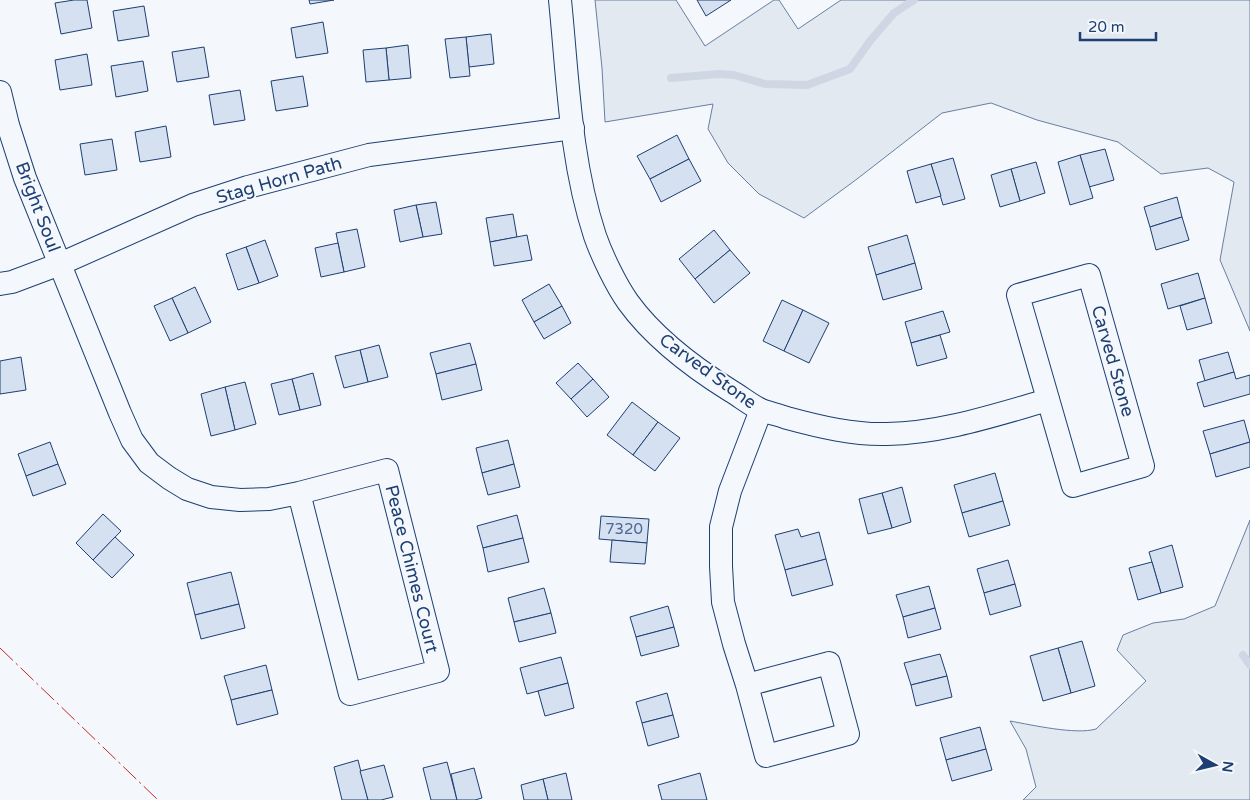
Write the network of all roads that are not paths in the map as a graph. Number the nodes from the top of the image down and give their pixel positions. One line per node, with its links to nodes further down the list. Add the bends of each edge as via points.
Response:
1 (560, 0): 3 (street, Carved Stone)
2 (0, 92): 4 (street, Bright Soul, via 25,178)
3 (572, 128): 4 (street, Stag Horn Path, via 369,155 309,170 193,205); 7 (street, Carved Stone, via 582,188 595,237 628,302 658,336 685,359)
4 (60, 264): 5 (street, Stag Horn Path); 8 (street, Peace Chimes Court, via 132,440 149,463 187,490 211,496 240,500)
5 (0, 284)
6 (1048, 400): 6 (street, Carved Stone, via 1072,486 1143,466 1088,275 1018,295); 7 (street, Carved Stone, via 928,431 887,434 847,432)
7 (761, 410): 9 (street, via 730,491 721,527 723,602)
8 (299, 493): 8 (street, Peace Chimes Court, via 387,470 438,671 350,694)
9 (747, 685): 9 (street, via 829,663 848,734 766,756)

